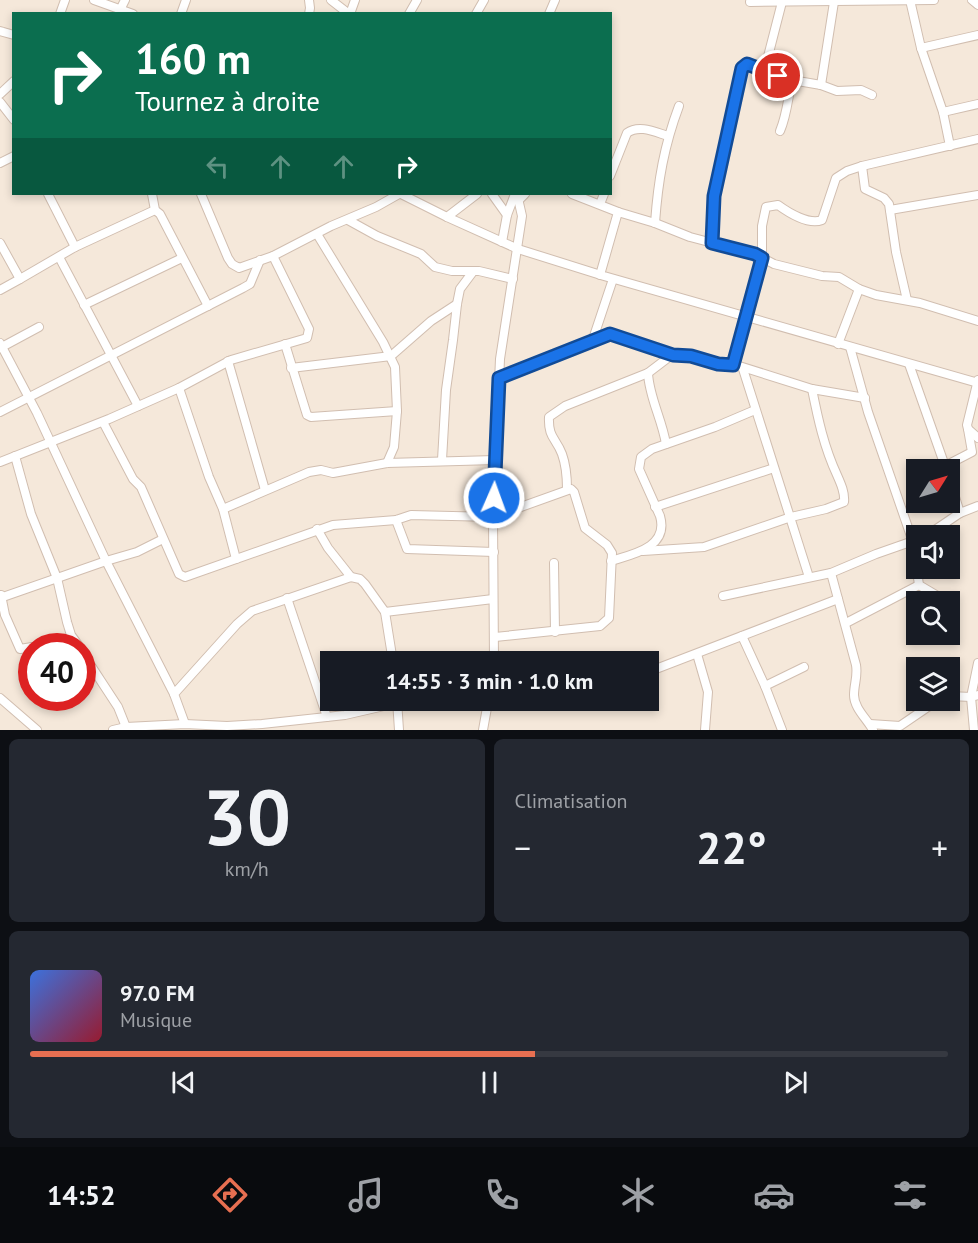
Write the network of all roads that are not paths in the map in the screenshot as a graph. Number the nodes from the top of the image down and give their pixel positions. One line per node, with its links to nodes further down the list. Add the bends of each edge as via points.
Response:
1 (94, 0): 12 (street)
2 (125, 0): 12 (street)
3 (331, 0): 14 (street)
4 (934, 0): 7 (street)
5 (972, 0): 11 (street)
6 (797, 1): 9 (street); 10 (street)
7 (910, 1): 10 (street); 16 (street)
8 (750, 2): 9 (street)
9 (782, 2): 17 (street)
10 (834, 2): 20 (street)
11 (978, 5)
12 (122, 8): 13 (street)
13 (129, 12)
14 (347, 12)
15 (978, 35): 16 (street)
16 (921, 48): 26 (street)
17 (765, 72): 18 (street); 56 (street, via 747,64 742,68 714,196)
18 (792, 80): 20 (street); 28 (street)
19 (12, 83): 21 (street)
20 (821, 85): 22 (street)
21 (0, 94)
22 (872, 95)
23 (0, 102): 27 (street)
24 (978, 104): 26 (street)
25 (679, 106): 29 (street)
26 (943, 112): 31 (street)
27 (12, 117)
28 (780, 131)
29 (668, 135): 33 (street, via 639,128 631,130); 52 (street)
30 (978, 139): 31 (street)
31 (950, 146): 32 (street)
32 (862, 166): 47 (street, via 865,189 884,198); 62 (street, via 836,178 818,222 778,205 766,207)
33 (612, 171)
34 (49, 195): 57 (street)
35 (152, 195): 46 (street)
36 (201, 195): 63 (street, via 232,264 238,268)
37 (398, 195): 51 (street)
38 (402, 195): 50 (street)
39 (476, 195): 50 (street)
40 (493, 195): 49 (street)
41 (575, 195): 45 (street)
42 (604, 195): 45 (street)
43 (978, 195): 47 (street)
44 (517, 196): 49 (street); 58 (street, via 522,216)
45 (600, 204): 48 (street)
46 (155, 210): 57 (street); 61 (street)
47 (890, 210): 71 (street)
48 (618, 212): 52 (street); 65 (street)
49 (507, 215): 54 (street)
50 (447, 217): 54 (street)
51 (348, 220): 53 (street); 64 (street, via 420,254 435,267)
52 (655, 223): 56 (street)
53 (317, 234): 59 (street); 84 (street)
54 (502, 242): 58 (street)
55 (0, 243): 66 (street)
56 (712, 243): 62 (street)
57 (75, 247): 60 (street)
58 (518, 249): 65 (street); 67 (street)
59 (273, 256): 63 (street); 79 (street, via 309,329 307,338)
60 (59, 257): 66 (street); 73 (street)
61 (182, 258): 73 (street); 74 (street)
62 (762, 258): 69 (street, via 785,267 838,277); 75 (street)
63 (260, 260): 74 (street, via 250,284)
64 (472, 273): 67 (street); 72 (street, via 460,289)
65 (600, 275): 68 (street)
66 (20, 279): 70 (street)
67 (513, 279): 92 (street)
68 (613, 279): 75 (street); 78 (street)
69 (859, 289): 71 (street); 80 (street)
70 (0, 291)
71 (908, 300): 76 (street)
72 (457, 304): 84 (street); 111 (street)
73 (84, 305): 85 (street)
74 (208, 306): 85 (street)
75 (747, 316): 80 (street); 88 (street)
76 (978, 321)
77 (39, 327): 81 (street)
78 (593, 339): 83 (street, via 610,334); 92 (street)
79 (285, 344): 86 (street); 89 (street)
80 (838, 344): 82 (street)
81 (1, 346): 96 (street)
82 (850, 347): 87 (street); 97 (street)
83 (673, 355): 88 (street); 91 (street)
84 (391, 356): 89 (street); 100 (street)
85 (111, 357): 96 (street); 98 (street)
86 (228, 361): 94 (street); 117 (street)
87 (909, 364): 93 (street); 109 (street)
88 (733, 365): 90 (street)
89 (291, 368): 100 (street, via 304,411 311,417)
90 (743, 369): 95 (street); 99 (street)
91 (648, 372): 106 (street); 116 (street, via 565,406 549,417 548,429 562,452)
92 (499, 378): 112 (street)
93 (978, 382): 103 (street, via 967,419)
94 (179, 388): 98 (street); 120 (street)
95 (812, 389): 97 (street); 122 (street, via 826,450 845,499 826,509)
96 (28, 397): 101 (street); 105 (street)
97 (865, 398): 125 (street)
98 (138, 406): 102 (street)
99 (755, 410): 106 (street); 115 (street)
100 (397, 411): 114 (street, via 394,447)
101 (0, 412)
102 (103, 422): 105 (street); 128 (street, via 141,487)
103 (968, 429): 104 (street); 107 (street)
104 (978, 438)
105 (51, 443): 108 (street); 133 (street)
106 (666, 444): 118 (street, via 646,452 639,460)
107 (975, 450): 110 (street)
108 (15, 456): 113 (street); 139 (street, via 30,514)
109 (942, 459)
110 (960, 459)
111 (442, 460): 112 (street); 114 (street)
112 (495, 460): 123 (street)
113 (0, 462)
114 (387, 463): 117 (street, via 333,473 309,472)
115 (774, 468): 118 (street); 122 (street)
116 (567, 489): 123 (street); 134 (street, via 574,492 588,532 610,549)
117 (265, 490): 120 (street)
118 (655, 507): 130 (street, via 661,531 656,542)
119 (978, 507): 121 (street)
120 (223, 508): 132 (street)
121 (960, 513): 126 (street)
122 (791, 516): 130 (street, via 704,547); 138 (street)
123 (493, 517): 124 (street, via 411,515); 131 (street)
124 (396, 520): 127 (street); 131 (street, via 407,549)
125 (909, 525)
126 (942, 525)
127 (317, 529): 132 (street); 137 (street)
128 (163, 539): 132 (street, via 179,574 185,577); 133 (street)
129 (906, 544): 136 (street)
130 (643, 551): 134 (street)
131 (494, 552): 146 (street)
132 (236, 559)
133 (106, 561): 139 (street); 163 (street)
134 (611, 561): 150 (street, via 608,621 600,626)
135 (554, 563): 150 (street)
136 (831, 573): 138 (street); 147 (street)
137 (351, 577): 145 (street); 148 (street, via 365,584)
138 (809, 577): 144 (street)
139 (57, 578): 143 (street); 151 (street)
140 (918, 579): 141 (street)
141 (919, 585): 142 (street); 149 (street)
142 (929, 591)
143 (0, 596): 154 (street)
144 (723, 596)
145 (287, 598): 163 (street, via 252,611); 170 (street)
146 (493, 599): 148 (street); 153 (street)
147 (838, 599): 149 (street); 152 (street)
148 (385, 612): 155 (street)
149 (846, 622): 173 (street, via 857,672 854,698)
150 (555, 632): 153 (street)
151 (70, 633)
152 (742, 636): 157 (street); 162 (street)
153 (495, 637): 156 (street)
154 (18, 645)
155 (391, 651)
156 (494, 651)
157 (697, 654): 160 (street); 180 (street, via 708,692)
158 (978, 663): 164 (street)
159 (804, 667): 162 (street)
160 (659, 668)
161 (96, 673): 172 (street)
162 (765, 686): 181 (street)
163 (174, 694): 171 (street)
164 (974, 696): 182 (street)
165 (0, 698): 174 (street)
166 (353, 711): 170 (street)
167 (398, 711): 178 (street)
168 (487, 711): 179 (street)
169 (922, 711): 173 (street, via 900,726)
170 (327, 717): 175 (street)
171 (184, 724): 172 (street); 175 (street)
172 (126, 727): 177 (street)
173 (872, 727)
174 (35, 728): 176 (street)
175 (228, 728)
176 (24, 730)
177 (113, 730)
178 (399, 730)
179 (483, 730)
180 (705, 730)
181 (782, 730)
182 (974, 730)

